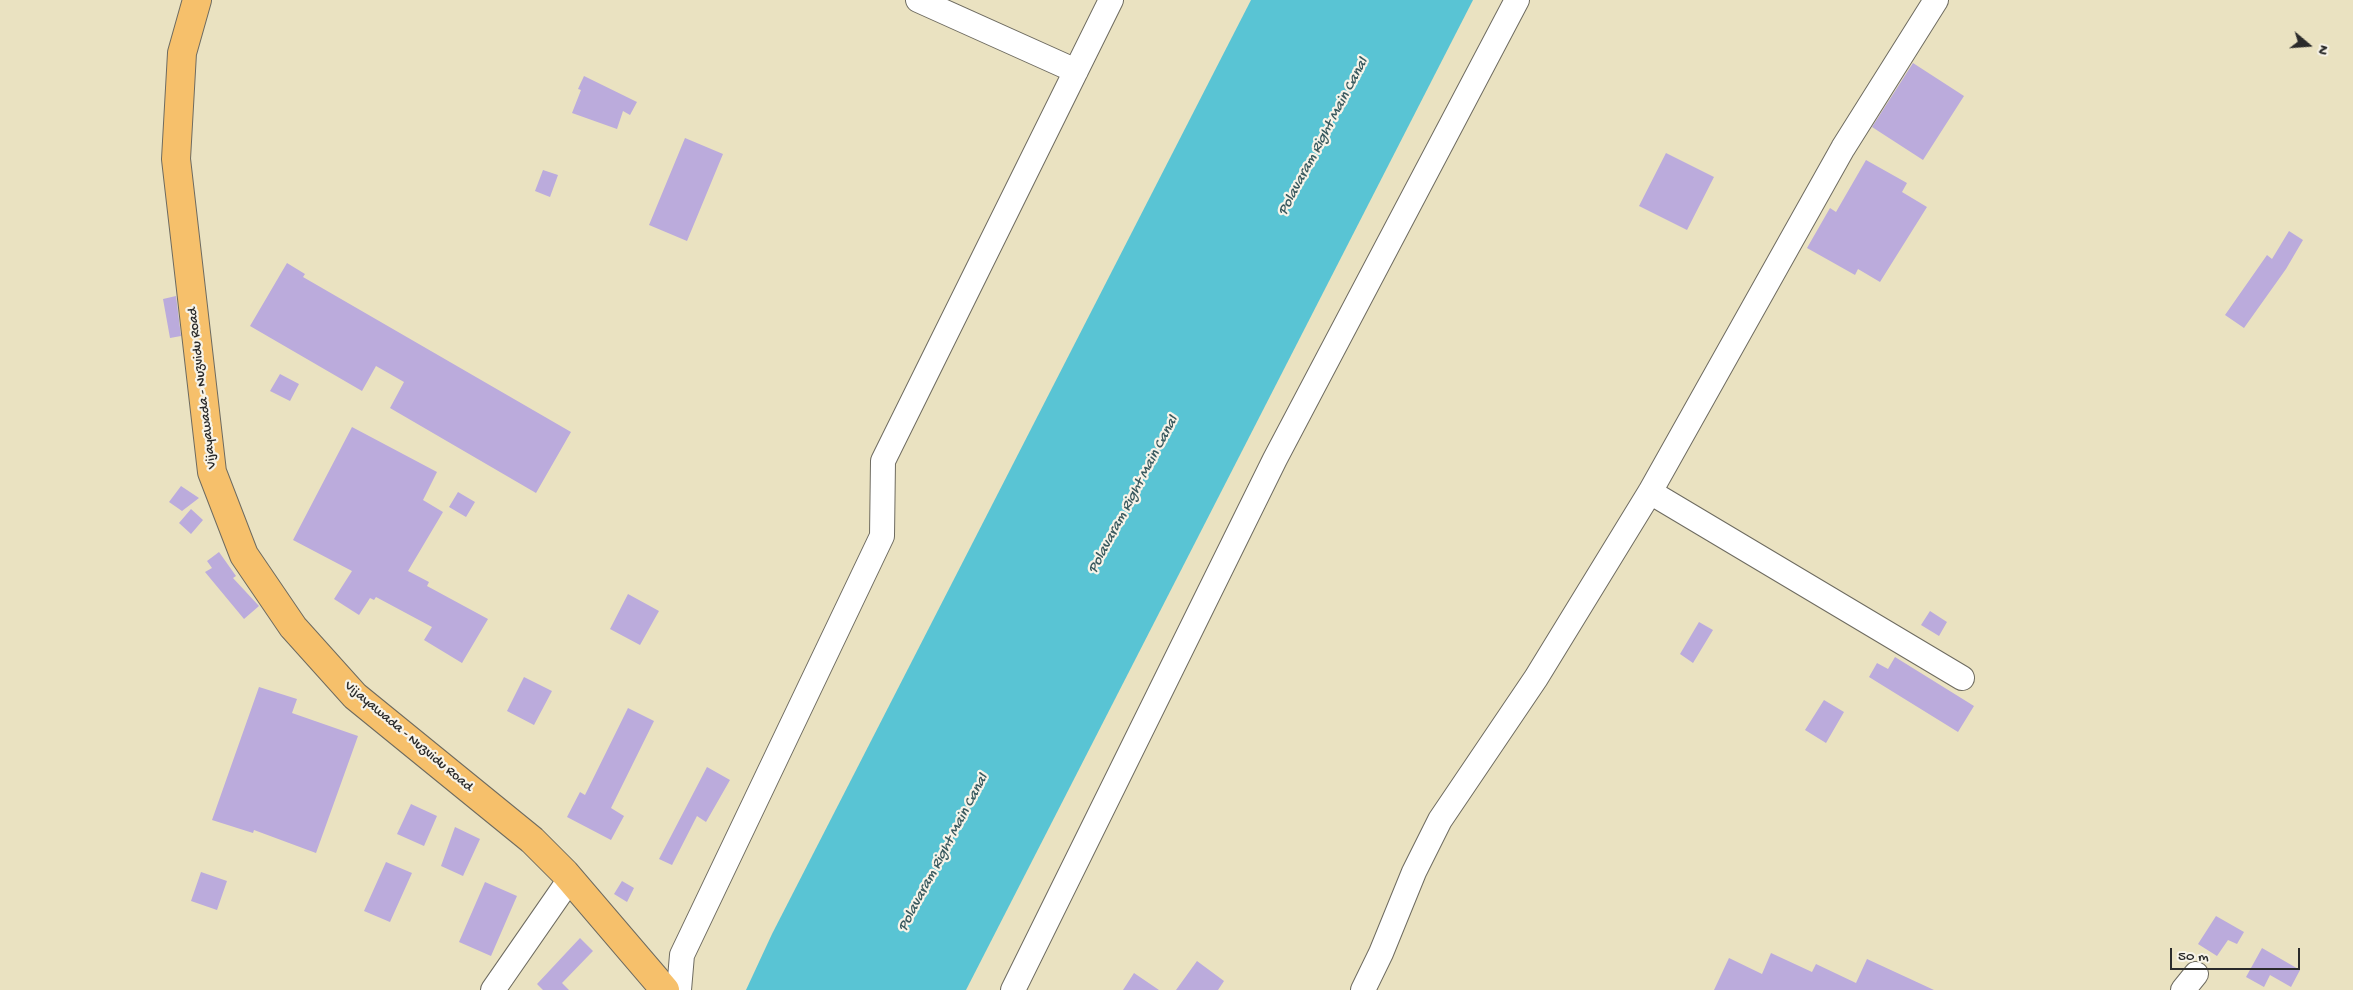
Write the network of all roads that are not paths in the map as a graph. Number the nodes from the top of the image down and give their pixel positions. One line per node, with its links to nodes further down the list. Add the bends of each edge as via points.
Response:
1 (198, 0): 9 (main road, Vijayawada - Nuzvidu Road, via 182,53 176,158 212,472 244,555 293,627 355,696 495,808)
2 (918, 0): 6 (street)
3 (1111, 0): 6 (street)
4 (1517, 0): 13 (street, via 1275,459)
5 (1936, 0): 7 (street, via 1843,148)
6 (1076, 71): 12 (street, via 883,461 882,536 682,955)
7 (1650, 492): 8 (street); 14 (street, via 1536,678 1440,820)
8 (1962, 678)
9 (570, 879): 10 (street); 11 (main road, Vijayawada - Nuzvidu Road)
10 (493, 990)
11 (665, 990)
12 (679, 990)
13 (1013, 990)
14 (1363, 990)

